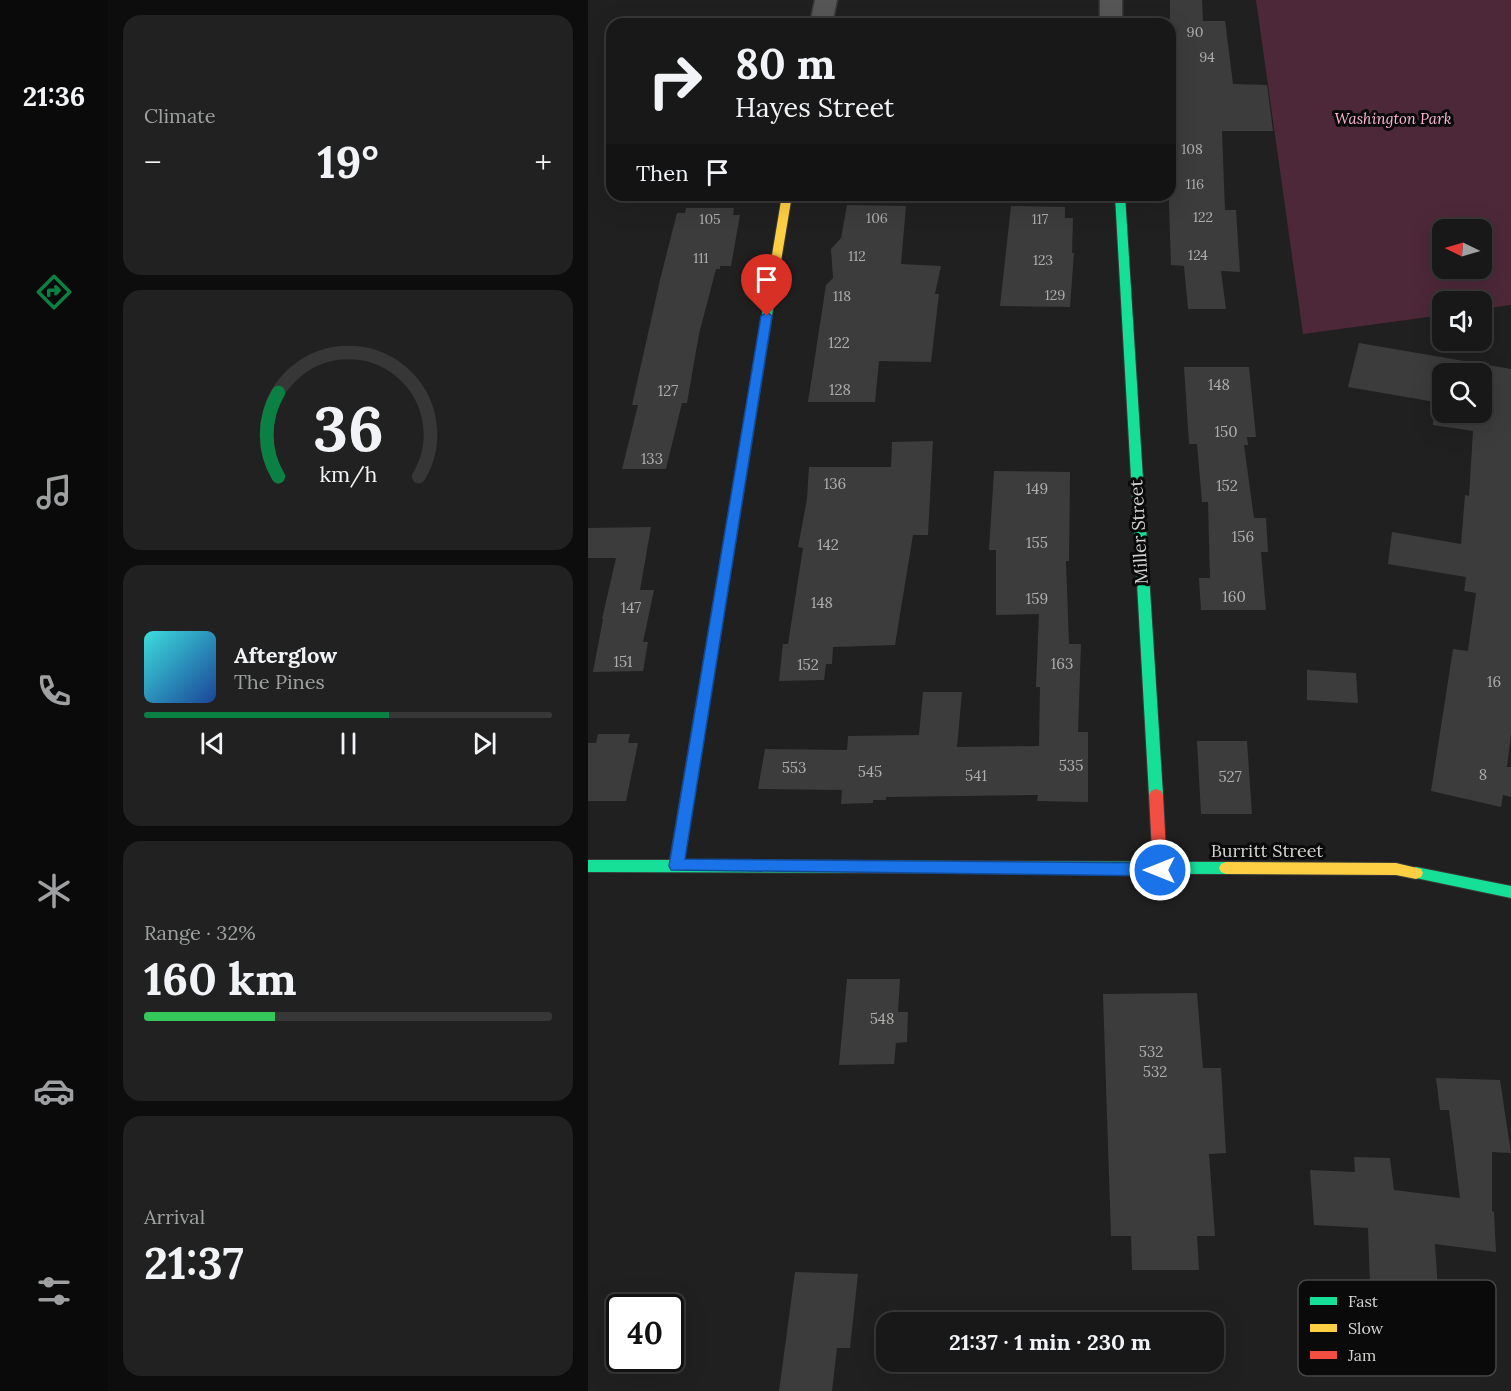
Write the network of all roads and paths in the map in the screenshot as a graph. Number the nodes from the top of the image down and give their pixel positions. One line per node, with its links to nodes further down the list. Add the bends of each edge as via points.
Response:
1 (826, 0): 3 (street)
2 (1111, 0): 4 (street)
3 (822, 18)
4 (1111, 18)
5 (786, 201): 8 (street)
6 (1120, 201): 9 (street, Miller Street)
7 (588, 866): 8 (street, Burritt Street)
8 (676, 866): 9 (street, Burritt Street)
9 (1160, 870): 10 (street, Burritt Street, via 1396,869)
10 (1511, 892)

